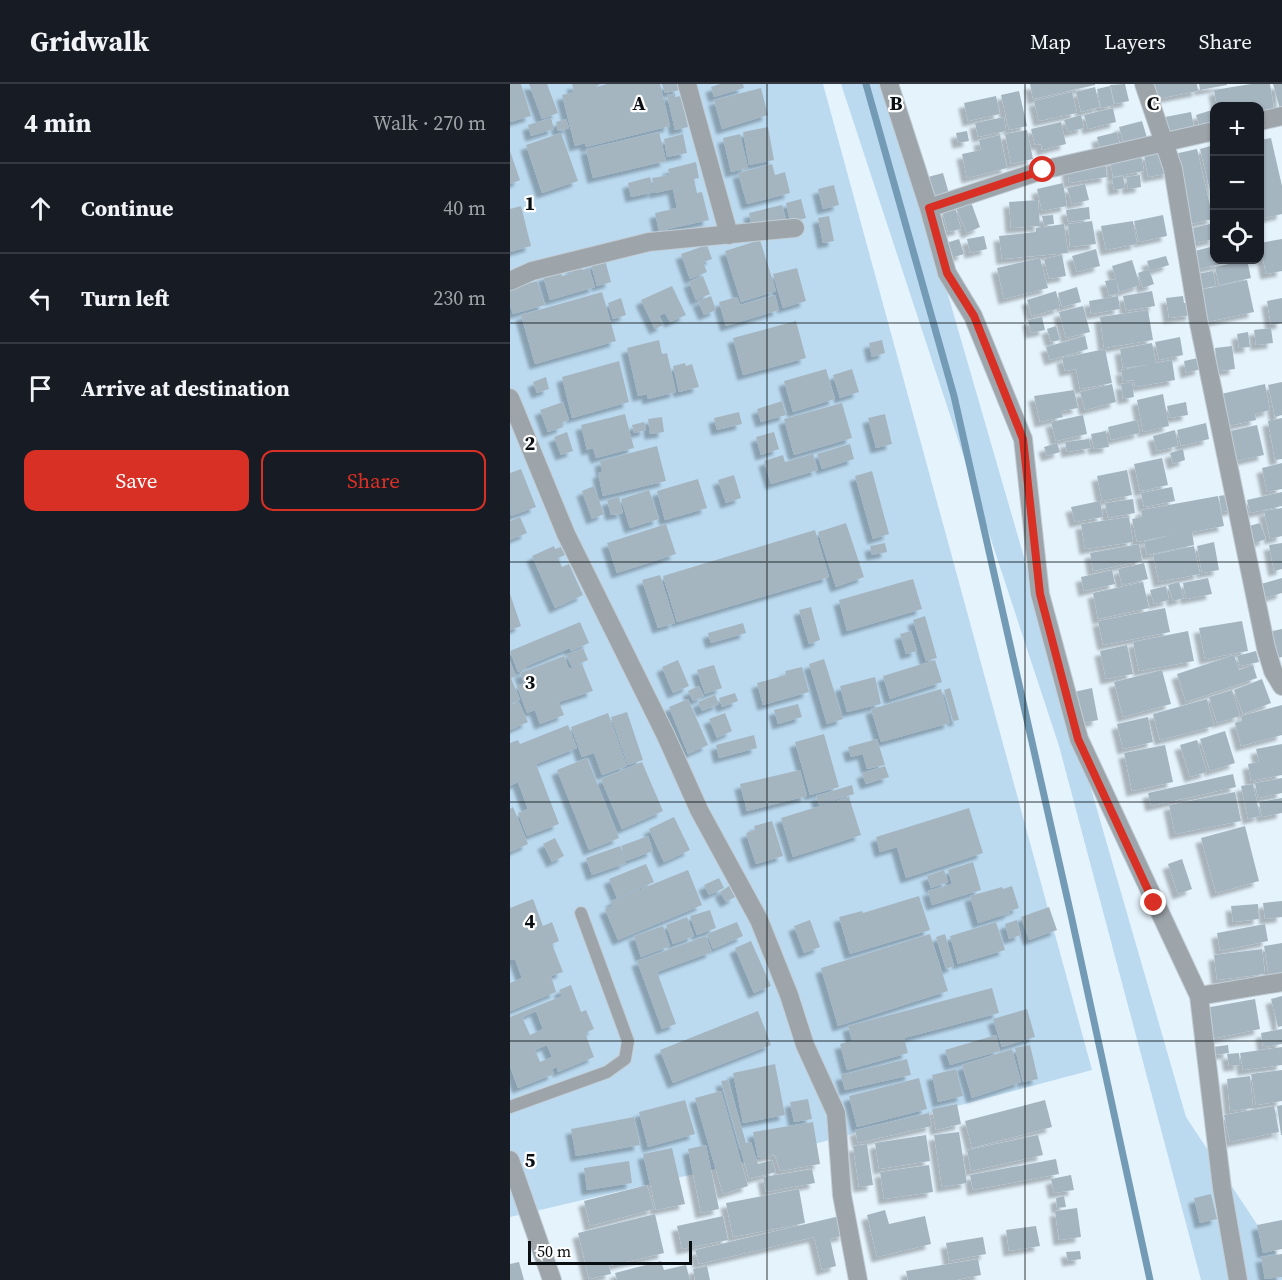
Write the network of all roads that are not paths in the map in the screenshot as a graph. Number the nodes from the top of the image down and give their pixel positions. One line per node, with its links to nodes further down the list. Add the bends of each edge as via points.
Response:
1 (687, 84): 10 (street)
2 (889, 84): 8 (street)
3 (1144, 84): 7 (street)
4 (1282, 116): 5 (street)
5 (1264, 120)
6 (1210, 132): 7 (street)
7 (1164, 142): 8 (street, via 1043,170); 13 (street, via 1173,169 1198,319 1266,648)
8 (929, 208): 16 (street, via 947,273 974,316 1023,439 1040,594 1078,739)
9 (795, 228): 10 (street)
10 (729, 235): 11 (street, via 649,242)
11 (510, 281)
12 (510, 398): 20 (street, via 566,534 699,810 759,920 805,1045 836,1113 842,1195)
13 (1282, 686)
14 (581, 913): 17 (lane, via 627,1041 625,1059 607,1072)
15 (1282, 982): 16 (street)
16 (1199, 996): 21 (street, via 1222,1188)
17 (510, 1107)
18 (510, 1160): 19 (street)
19 (552, 1280)
20 (858, 1280)
21 (1238, 1280)

